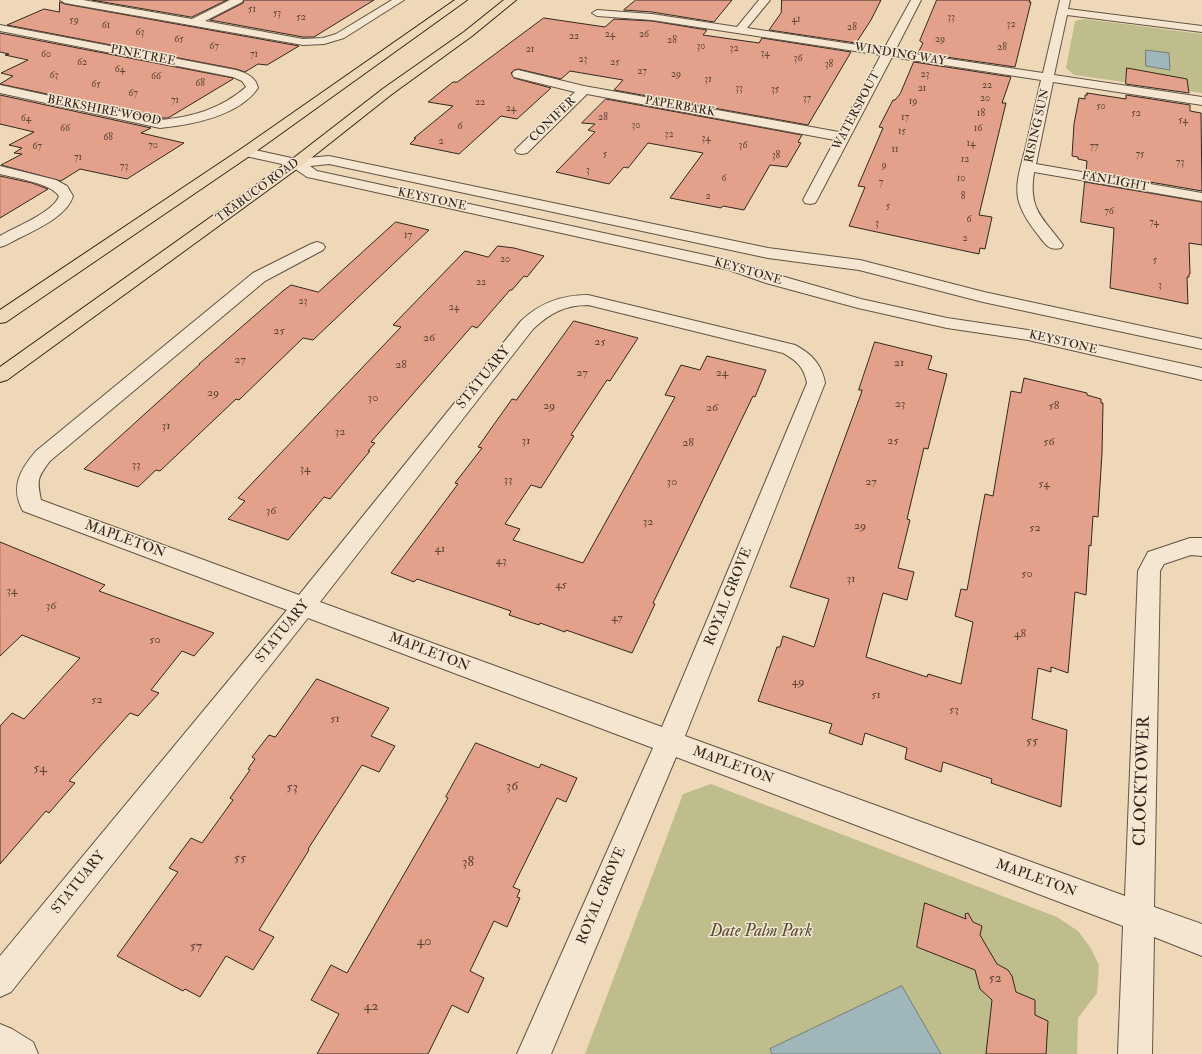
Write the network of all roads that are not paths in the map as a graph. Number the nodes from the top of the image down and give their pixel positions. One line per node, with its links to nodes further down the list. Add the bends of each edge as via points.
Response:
1 (72, 0): 10 (street)
2 (238, 0): 10 (street)
3 (399, 0): 10 (street, via 340,36 324,41 297,41)
4 (462, 0): 23 (main road)
5 (511, 0): 24 (main road, TRABUCO ROAD)
6 (765, 0): 13 (street)
7 (916, 0): 14 (street, WATERSPOUT)
8 (1064, 5): 12 (street); 16 (street, RISING SUN)
9 (597, 13): 13 (street, WINDING WAY, via 652,17)
10 (193, 23)
11 (0, 28): 20 (street, PINETREE, via 247,78 252,88)
12 (1202, 29)
13 (739, 30): 14 (street, WINDING WAY)
14 (888, 53): 16 (street, WINDING WAY); 21 (street, WATERSPOUT)
15 (518, 74): 18 (street, PAPERBARK)
16 (1049, 78): 19 (street, WINDING WAY); 25 (street, RISING SUN)
17 (0, 89): 20 (street, BERKSHIRE WOOD, via 160,124 180,123 199,118)
18 (584, 90): 21 (street, PAPERBARK); 22 (street, CONIFER)
19 (1202, 101)
20 (229, 104)
21 (843, 137): 28 (street, WATERSPOUT)
22 (522, 150)
23 (246, 152): 24 (street, KEYSTONE); 33 (main road)
24 (296, 163): 34 (street, KEYSTONE, via 329,160 768,253 860,265 983,297); 35 (street, KEYSTONE, via 312,174 733,266 858,303 947,323 1028,335); 36 (main road, TRABUCO ROAD)
25 (1028, 167): 27 (street, FANLIGHT); 30 (street, RISING SUN, via 1025,190 1028,207)
26 (0, 170): 29 (street, via 51,183 62,189 66,196 64,203 53,213)
27 (1202, 197)
28 (810, 200)
29 (0, 242)
30 (1054, 245)
31 (317, 247): 38 (street, MAPLETON, via 259,277 43,456 32,470 27,483 31,505)
32 (576, 300): 38 (street, STATUARY, via 550,307 527,325); 39 (street, ROYAL GROVE, via 610,304 778,345 800,354 815,373 816,384)
33 (0, 318)
34 (1202, 344)
35 (1202, 374)
36 (0, 376)
37 (1202, 547): 40 (street, CLOCKTOWER, via 1190,546 1156,558 1149,571)
38 (304, 606): 39 (street, MAPLETON); 42 (street, STATUARY)
39 (668, 743): 40 (street, MAPLETON); 45 (street, ROYAL GROVE)
40 (1138, 916): 41 (street, MAPLETON); 46 (street, CLOCKTOWER)
41 (1202, 940)
42 (0, 981)
43 (0, 1041): 44 (street)
44 (21, 1054)
45 (534, 1054)
46 (1135, 1054)

